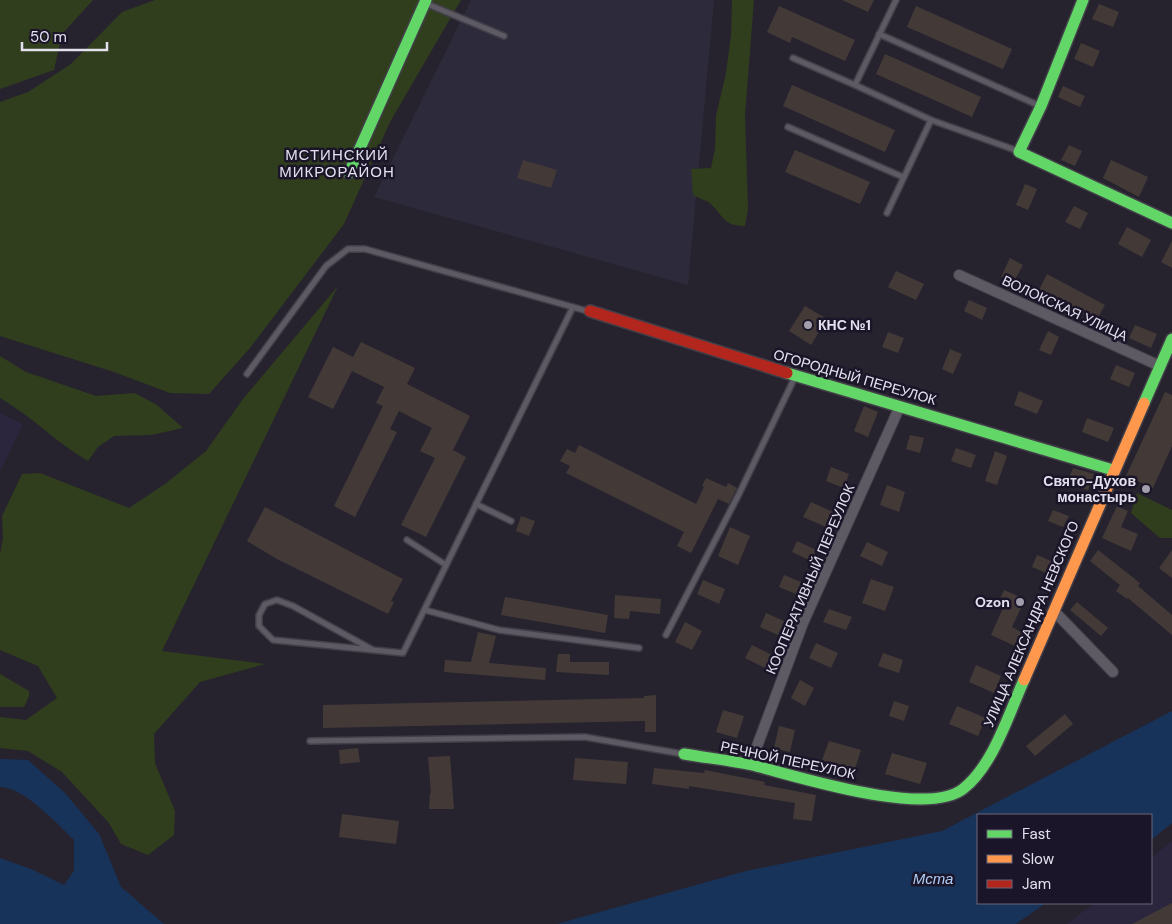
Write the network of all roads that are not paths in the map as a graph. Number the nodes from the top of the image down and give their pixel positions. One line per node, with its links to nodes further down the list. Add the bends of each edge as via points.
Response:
1 (896, 0): 4 (lane)
2 (1083, 0): 8 (street)
3 (426, 1): 5 (lane); 12 (street)
4 (879, 34): 7 (lane); 8 (lane)
5 (504, 36)
6 (793, 58): 7 (lane)
7 (855, 85): 9 (lane)
8 (1040, 106): 11 (street)
9 (931, 120): 11 (lane); 13 (lane)
10 (788, 127): 13 (lane)
11 (1019, 152): 15 (street)
12 (349, 173)
13 (904, 177): 14 (lane)
14 (886, 213)
15 (1172, 223)
16 (959, 275): 20 (street, ВОЛОКСКАЯ УЛИЦА)
17 (573, 307): 18 (lane); 21 (lane, via 365,249 348,249 326,266); 25 (lane)
18 (590, 312): 22 (street, ОГОРОДНЫЙ ПЕРЕУЛОК)
19 (1172, 339): 20 (street, УЛИЦА АЛЕКСАНДРА НЕВСКОГО)
20 (1160, 366): 24 (street, УЛИЦА АЛЕКСАНДРА НЕВСКОГО)
21 (247, 374)
22 (795, 376): 23 (street, ОГОРОДНЫЙ ПЕРЕУЛОК); 31 (lane)
23 (900, 406): 24 (street, ОГОРОДНЫЙ ПЕРЕУЛОК); 37 (street, КООПЕРАТИВНЫЙ ПЕРЕУЛОК, via 803,623)
24 (1113, 470): 30 (street, УЛИЦА АЛЕКСАНДРА НЕВСКОГО)
25 (476, 504): 26 (lane); 28 (lane)
26 (511, 521)
27 (408, 540): 28 (lane)
28 (446, 565): 29 (lane)
29 (424, 610): 32 (lane, via 499,630); 33 (lane, via 403,653)
30 (1054, 611): 34 (street); 38 (street, УЛИЦА АЛЕКСАНДРА НЕВСКОГО, via 992,750 971,782 959,792 941,796)
31 (666, 636)
32 (639, 648)
33 (373, 650): 33 (lane, via 273,640 259,626 259,615 265,604 277,600)
34 (1113, 672)
35 (310, 741): 36 (lane, via 585,737)
36 (684, 754): 37 (street, РЕЧНОЙ ПЕРЕУЛОК)
37 (750, 765): 38 (street, РЕЧНОЙ ПЕРЕУЛОК)
38 (886, 797)

